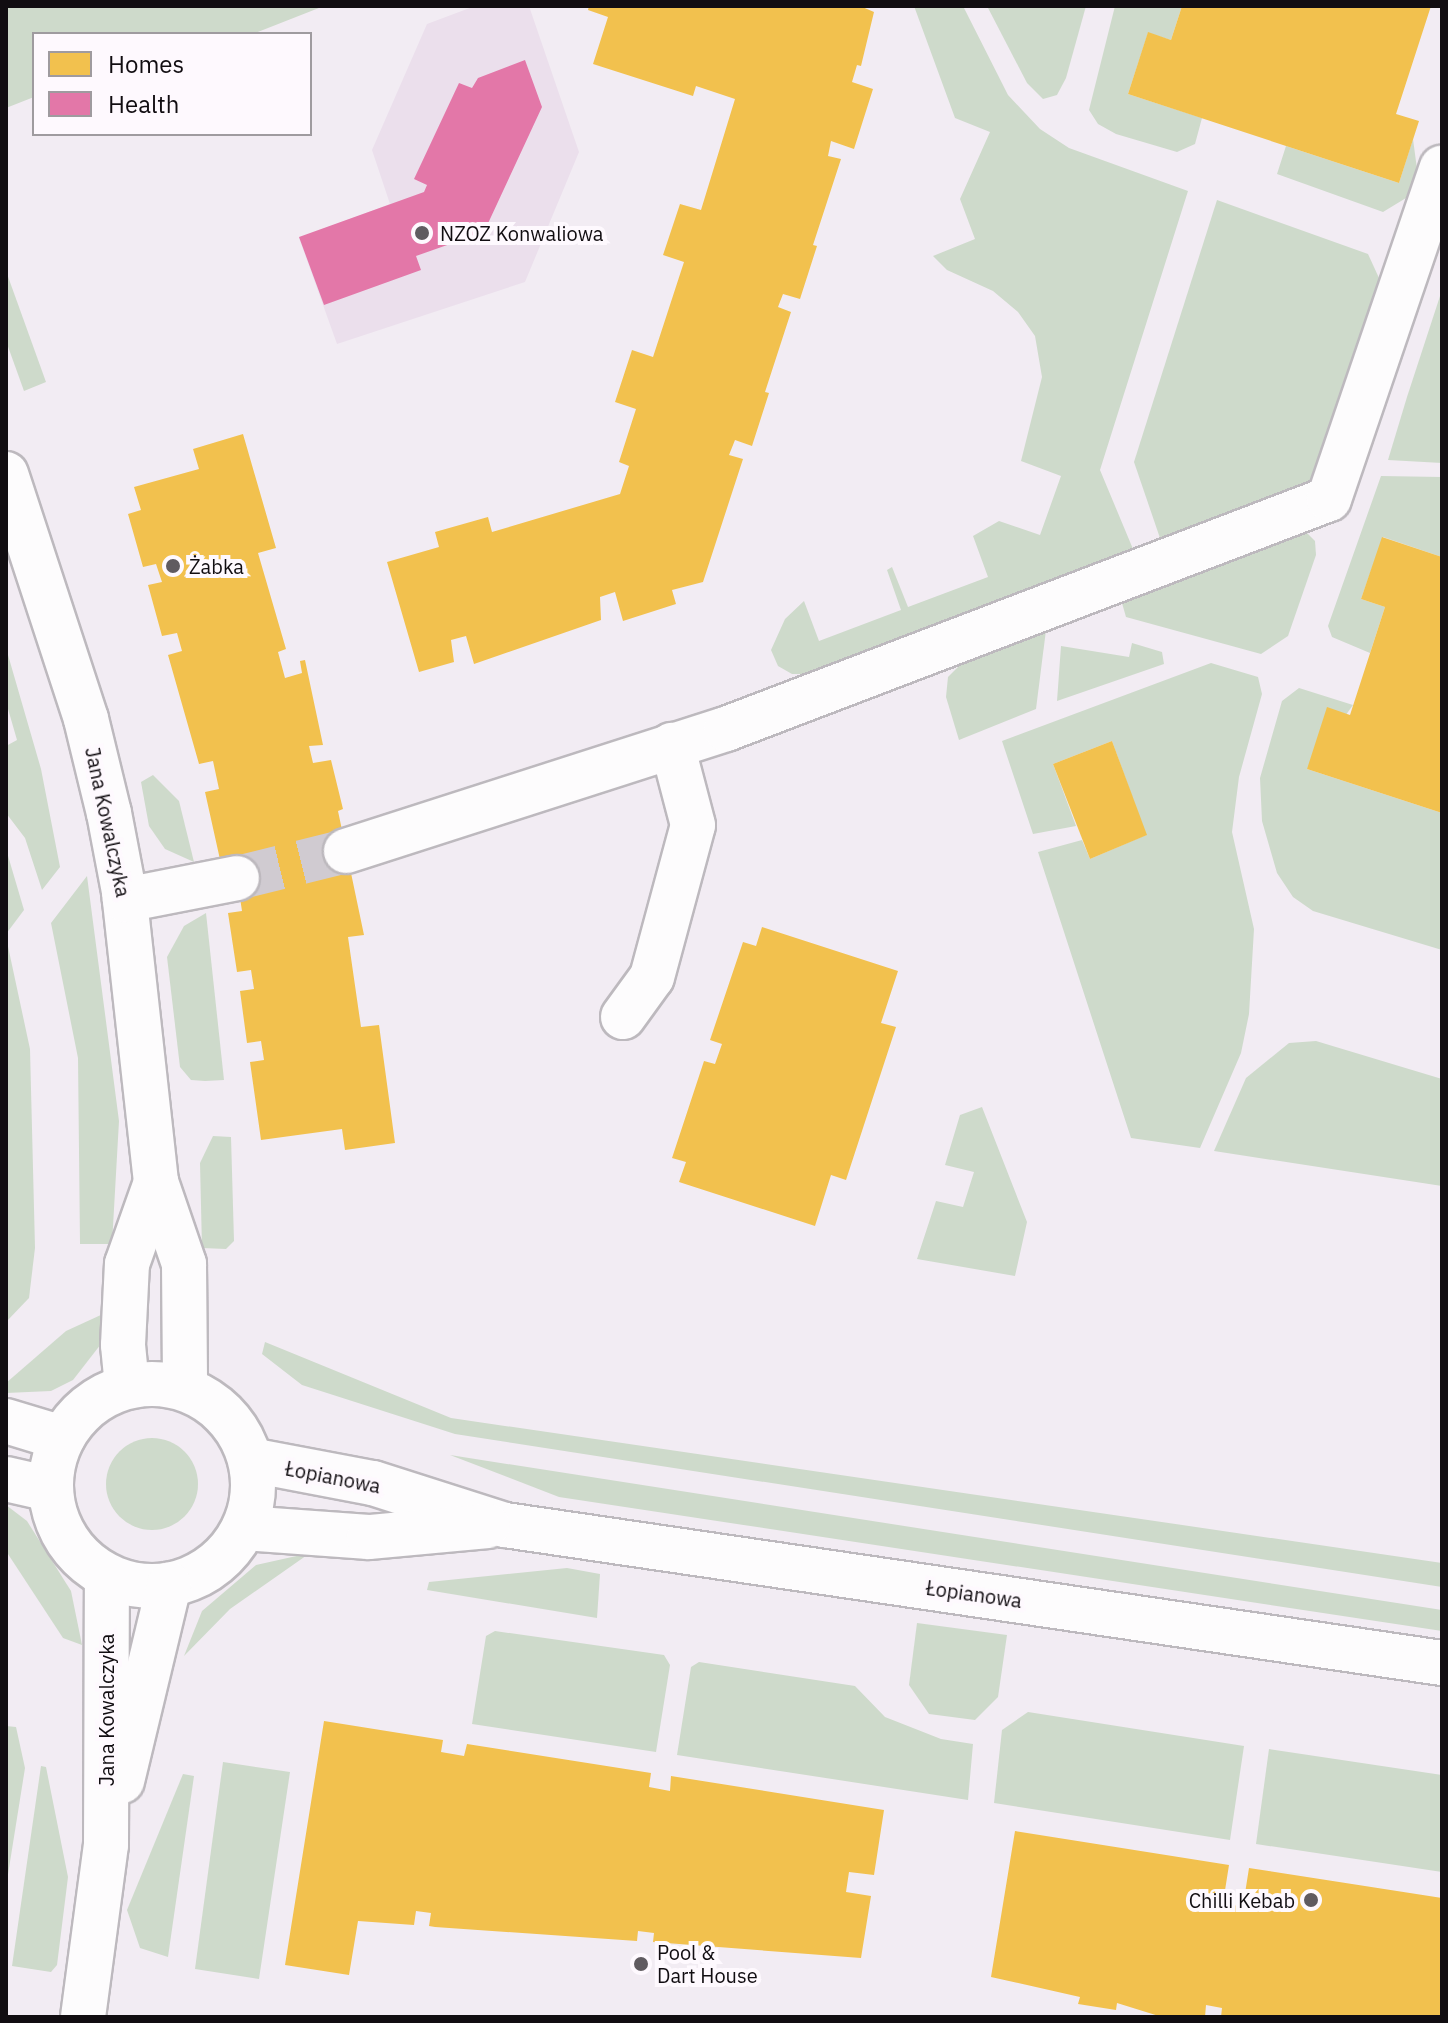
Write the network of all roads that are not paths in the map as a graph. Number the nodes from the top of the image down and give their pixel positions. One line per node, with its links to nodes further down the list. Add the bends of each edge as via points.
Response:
1 (1442, 168): 3 (street, via 1329,499 897,666)
2 (6, 474): 6 (street, Jana Kowalczyka, via 86,719)
3 (672, 745): 4 (street); 7 (street, via 693,825 652,977)
4 (346, 851)
5 (237, 878): 6 (street)
6 (125, 900): 8 (street, Jana Kowalczyka)
7 (623, 1017)
8 (156, 1182): 9 (street, Jana Kowalczyka, via 127,1264); 10 (street, Jana Kowalczyka, via 184,1264)
9 (127, 1386): 10 (street); 12 (street, via 100,1397)
10 (185, 1388): 13 (street, via 214,1404 237,1429)
11 (6, 1421): 12 (street)
12 (62, 1438): 15 (street)
13 (251, 1460): 16 (street, Łopianowa, via 373,1483); 17 (street, via 253,1494)
14 (6, 1479): 15 (street)
15 (50, 1489): 18 (street, via 58,1524 78,1554)
16 (505, 1525): 17 (street, Łopianowa, via 369,1537); 20 (street, Łopianowa)
17 (244, 1528): 19 (street, via 225,1554 200,1574)
18 (107, 1576): 19 (street, via 137,1585); 21 (street, Jana Kowalczyka)
19 (169, 1585): 21 (street, Jana Kowalczyka)
20 (1442, 1663)
21 (106, 1845): 22 (street, Jana Kowalczyka)
22 (83, 2017)

